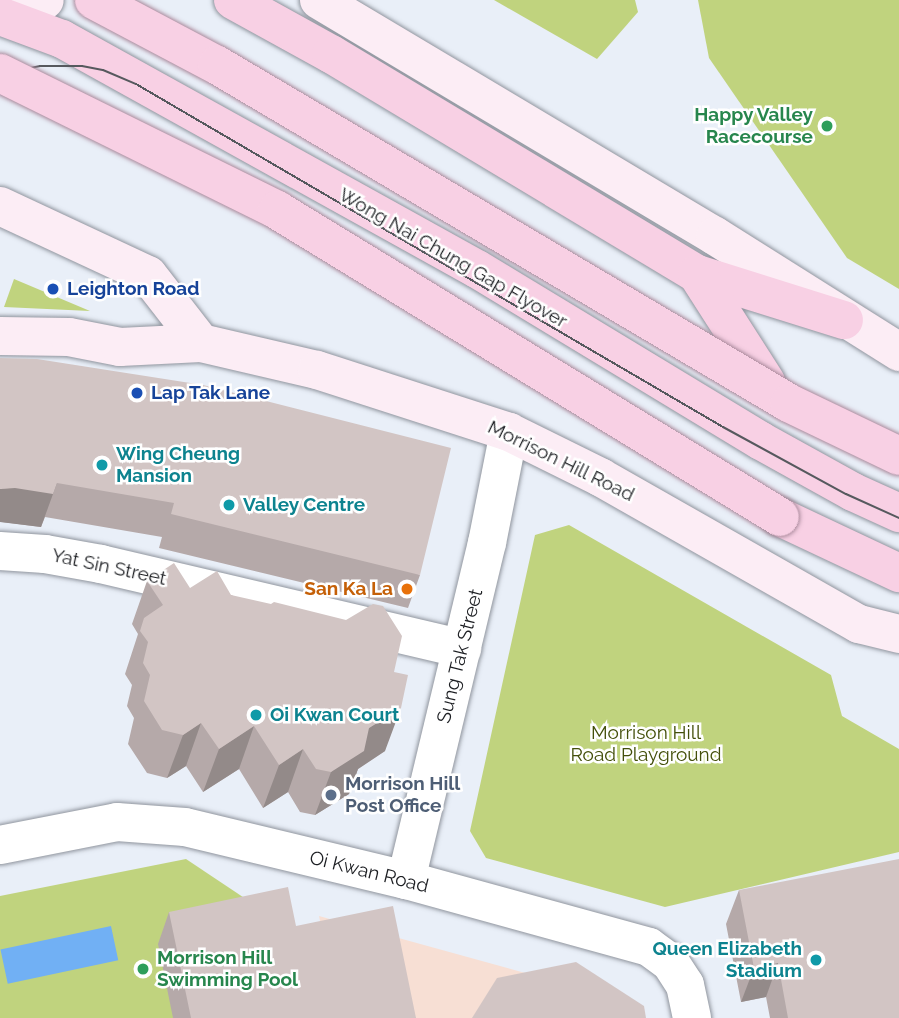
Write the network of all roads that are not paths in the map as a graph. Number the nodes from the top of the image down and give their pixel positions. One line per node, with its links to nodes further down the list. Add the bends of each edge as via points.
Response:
1 (44, 0): 6 (main road)
2 (72, 0): 5 (main road)
3 (233, 0): 9 (highway)
4 (319, 0): 10 (main road, via 703,229)
5 (105, 3): 14 (main road, via 219,61); 17 (highway, bridge, via 789,402)
6 (0, 13): 18 (highway, Wong Nai Chung Gap Flyover, via 62,39 477,269 784,454)
7 (0, 73): 20 (highway, bridge, via 277,211 780,517)
8 (0, 206): 12 (main road, via 148,275)
9 (697, 274): 10 (highway); 14 (highway)
10 (845, 320): 13 (main road)
11 (0, 336): 12 (main road, Morrison Hill Road, via 69,337 120,347)
12 (201, 343): 15 (main road, Morrison Hill Road, via 317,370)
13 (899, 352)
14 (765, 382): 16 (main road)
15 (509, 432): 21 (main road, Morrison Hill Road, via 600,477 859,624); 22 (street, Sung Tak Street)
16 (899, 448)
17 (899, 456)
18 (899, 513)
19 (0, 551): 22 (street, Yat Sin Street, via 102,564)
20 (899, 573)
21 (899, 634)
22 (462, 649): 24 (street, Sung Tak Street)
23 (0, 845): 24 (street, Oi Kwan Road, via 117,822 172,826)
24 (406, 880): 25 (street, Oi Kwan Road, via 649,947 670,962 685,985)
25 (692, 1018)

